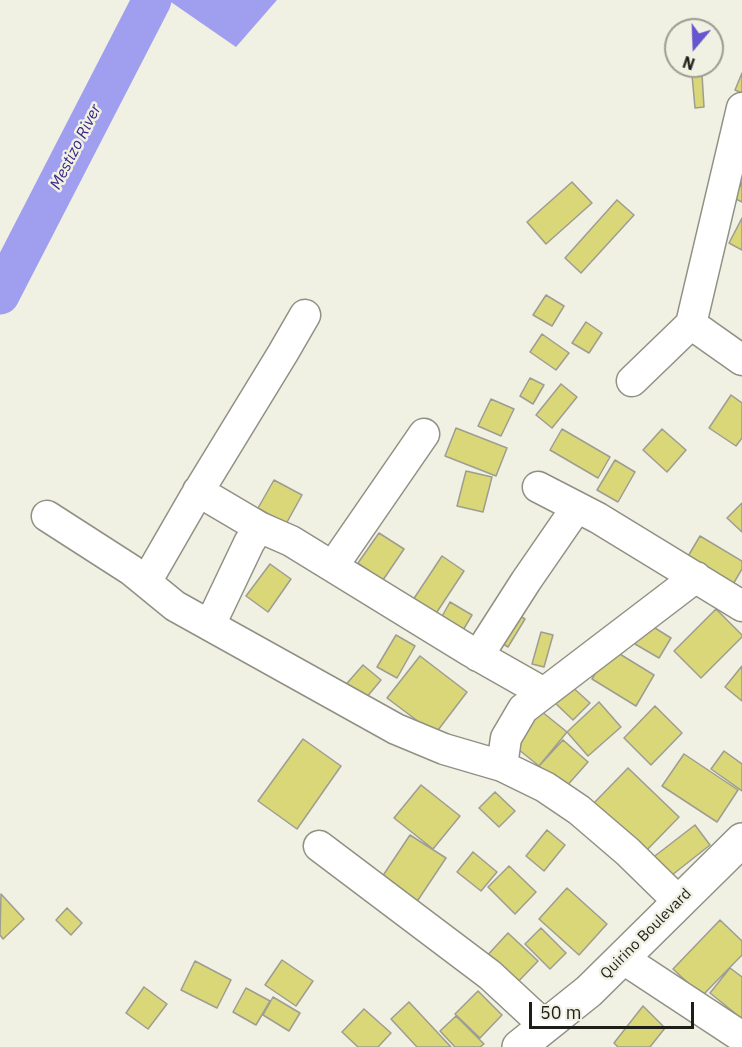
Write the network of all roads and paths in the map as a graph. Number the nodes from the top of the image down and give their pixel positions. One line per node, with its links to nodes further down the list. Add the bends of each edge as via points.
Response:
1 (742, 108): 3 (street)
2 (304, 315): 8 (street)
3 (691, 324): 4 (street); 5 (street)
4 (742, 360)
5 (632, 381)
6 (424, 434): 12 (street)
7 (538, 487): 9 (street)
8 (198, 491): 11 (street); 14 (street)
9 (577, 507): 13 (street); 17 (street)
10 (46, 516): 14 (street)
11 (259, 527): 12 (street); 16 (street)
12 (333, 566): 17 (street)
13 (696, 577): 15 (street); 18 (street)
14 (146, 582): 16 (street, via 175,606)
15 (742, 606)
16 (210, 625): 19 (street, via 396,729 444,749)
17 (478, 656): 18 (street)
18 (544, 693): 19 (street, via 523,709 506,738)
19 (502, 766): 22 (street, via 579,810)
20 (742, 840): 22 (main road, Quirino Boulevard)
21 (319, 846): 24 (street, via 490,975)
22 (678, 901): 23 (main road, Quirino Boulevard)
23 (622, 958): 24 (main road, Quirino Boulevard); 25 (street)
24 (545, 1026): 26 (main road, Quirino Boulevard)
25 (742, 1037)
26 (519, 1047)

